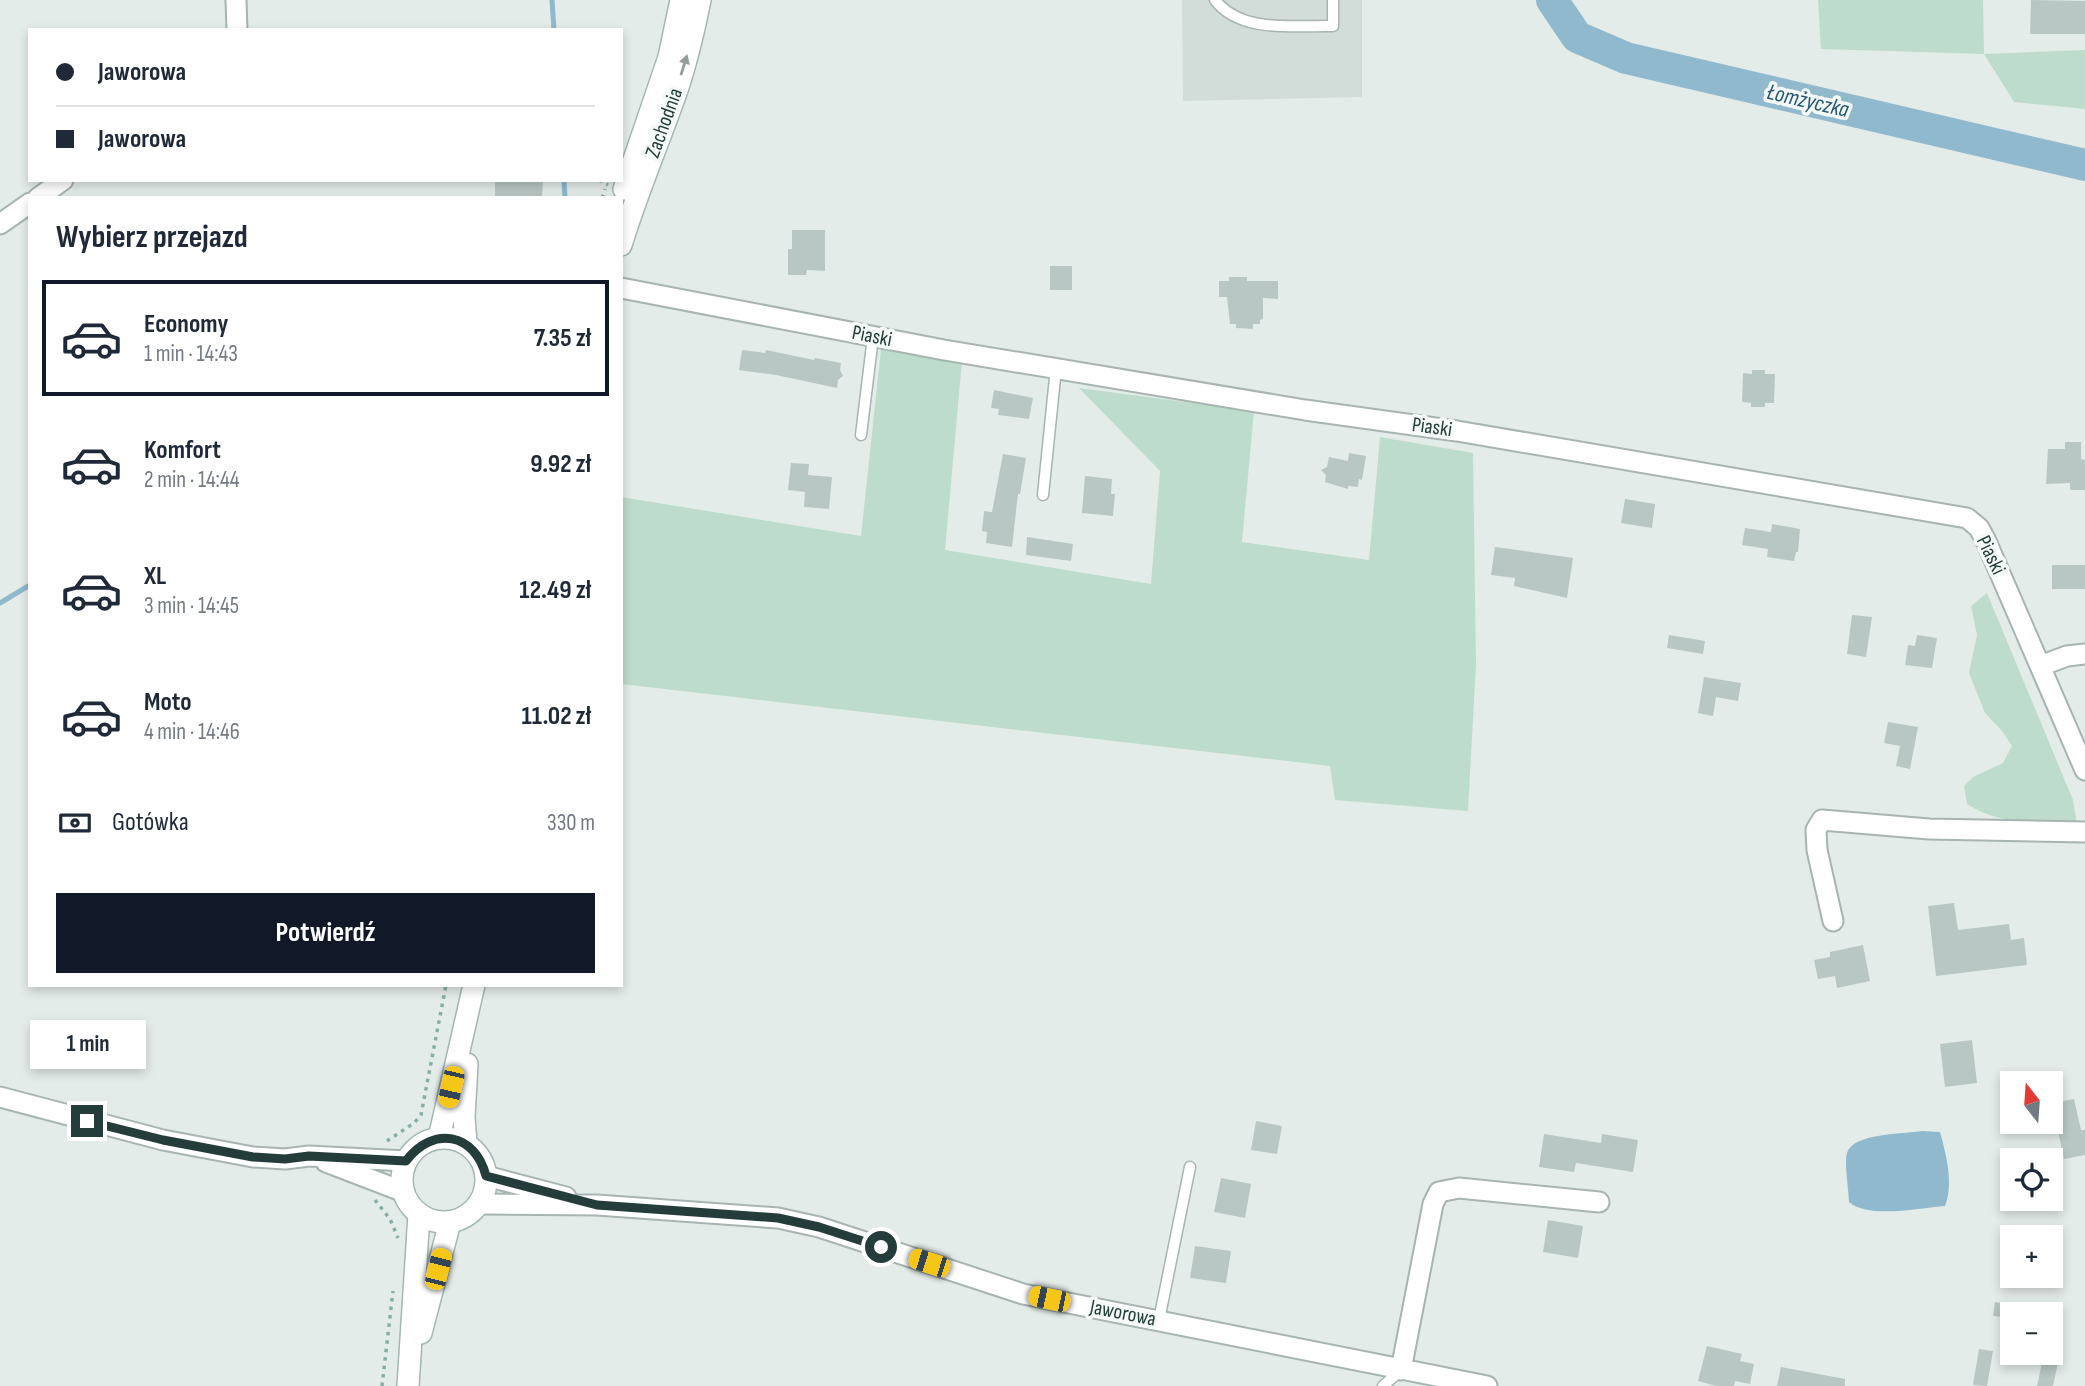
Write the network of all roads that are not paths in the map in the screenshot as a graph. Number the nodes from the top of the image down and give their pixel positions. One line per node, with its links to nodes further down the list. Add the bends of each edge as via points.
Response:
1 (236, 0): 6 (street)
2 (681, 0): 9 (main road, Zachodnia, via 669,57)
3 (699, 0): 12 (main road, Zachodnia, one-way to 3, via 673,102)
4 (1215, 0): 5 (lane, via 1220,8 1256,25 1333,26)
5 (1333, 0)
6 (237, 28)
7 (60, 182): 8 (street)
8 (41, 196)
9 (622, 196)
10 (28, 204): 11 (street)
11 (0, 224)
12 (623, 238)
13 (623, 288): 14 (street, Piaski)
14 (873, 337): 15 (street, Piaski); 16 (lane)
15 (1056, 368): 17 (lane); 19 (street, Piaski, via 1967,518 1986,541)
16 (861, 435)
17 (1043, 495)
18 (2085, 654): 19 (street)
19 (2039, 666): 20 (street, Piaski)
20 (2085, 770)
21 (2085, 832): 22 (street, via 1929,829 1822,820 1816,830 1817,850)
22 (1833, 921)
23 (474, 987): 24 (main road)
24 (470, 1009): 26 (main road); 27 (main road)
25 (0, 1097): 28 (street, via 163,1140 253,1157)
26 (439, 1138): 27 (main road); 29 (main road, via 414,1150)
27 (466, 1144): 31 (main road)
28 (309, 1156): 29 (street); 32 (street)
29 (406, 1161): 32 (main road)
30 (1190, 1167): 38 (lane)
31 (486, 1176): 34 (main road); 35 (street, Jaworowa)
32 (404, 1192): 36 (main road)
33 (1599, 1202): 39 (street, via 1459,1188 1439,1192)
34 (478, 1204): 35 (street, Jaworowa); 37 (main road)
35 (597, 1205): 38 (street, Jaworowa, via 778,1218 819,1227 1023,1294)
36 (419, 1214): 37 (main road); 40 (main road)
37 (450, 1222): 40 (main road)
38 (1159, 1320): 39 (street, Jaworowa)
39 (1401, 1370): 41 (lane); 42 (street, Jaworowa)
40 (409, 1386)
41 (1383, 1386)
42 (1487, 1386)

